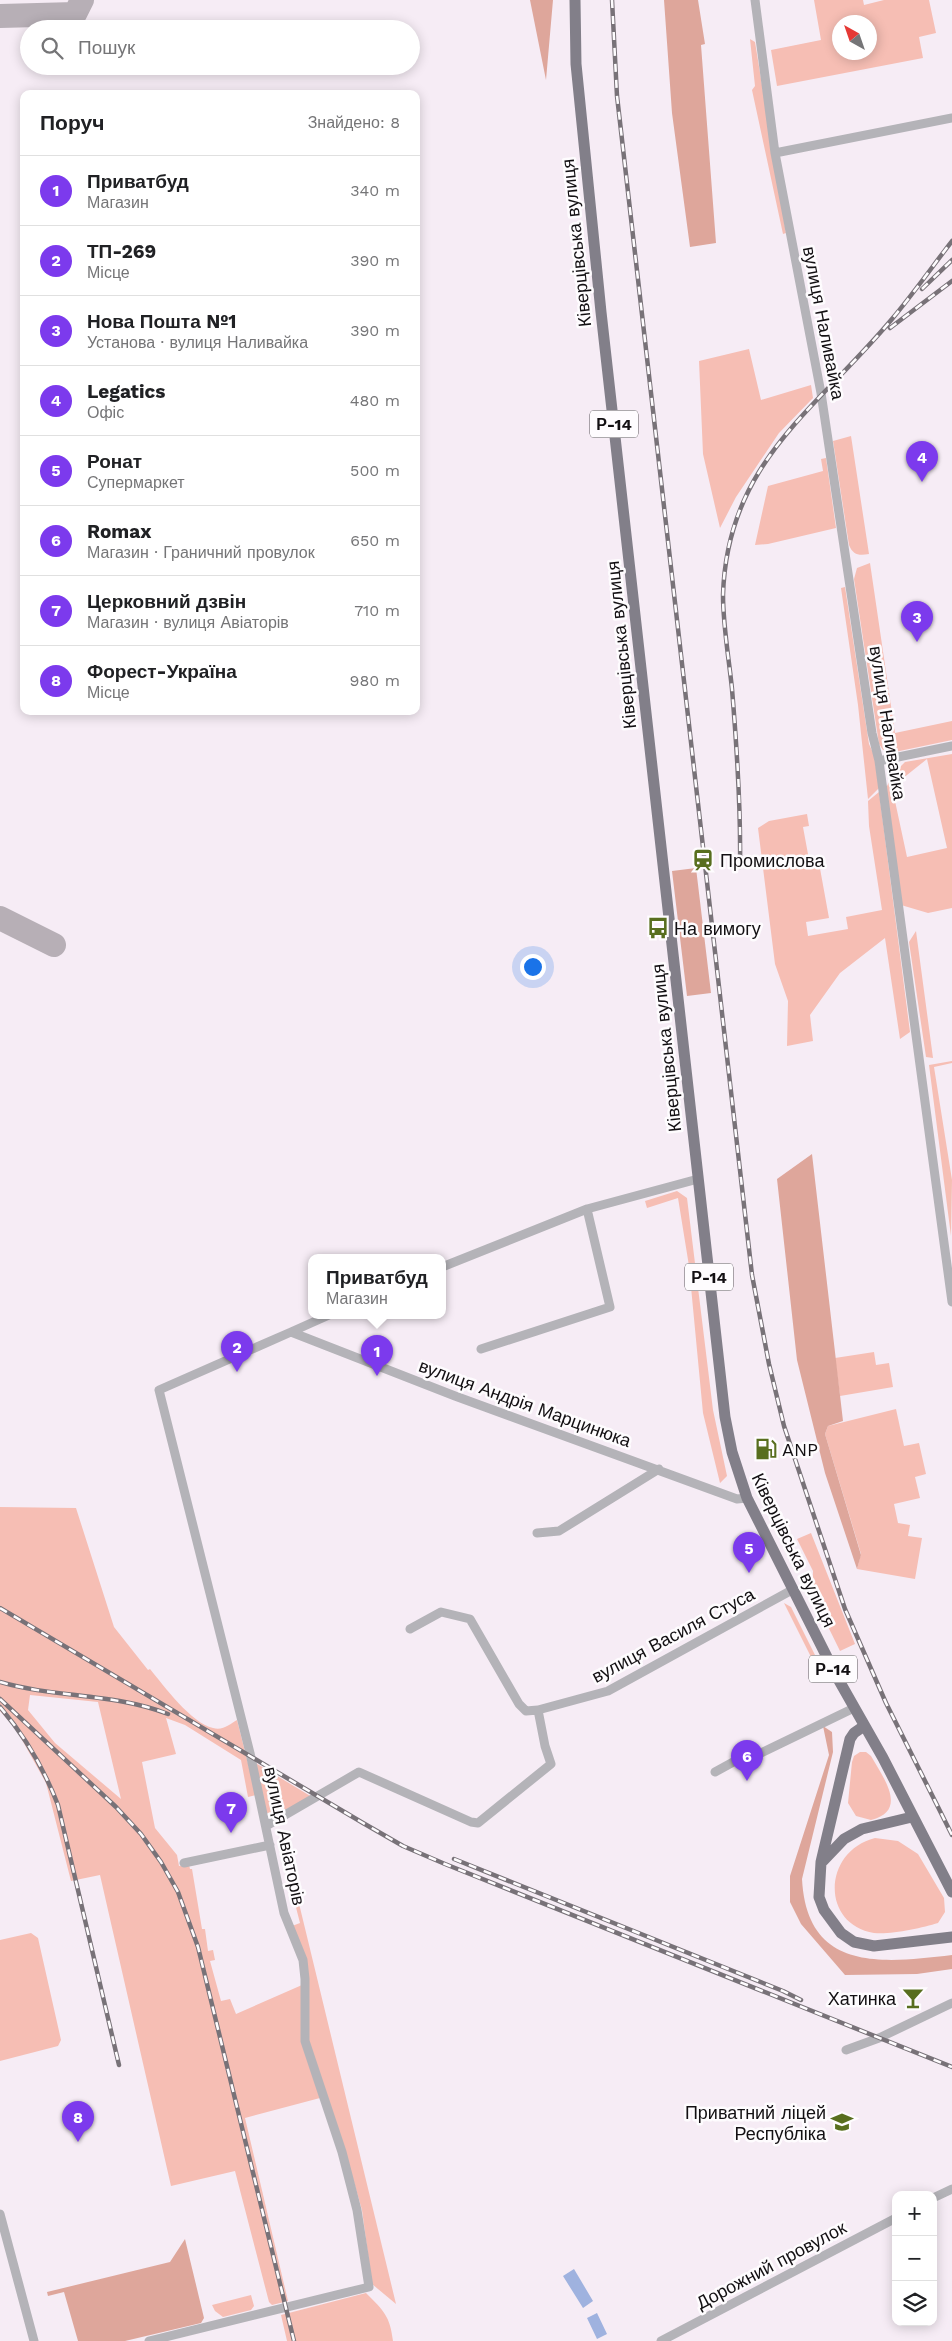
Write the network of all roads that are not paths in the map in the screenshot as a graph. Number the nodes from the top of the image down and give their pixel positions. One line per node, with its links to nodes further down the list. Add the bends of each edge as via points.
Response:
1 (575, 0): 7 (main road, Ківерцівська вулиця / Р-14, via 576,64 594,245)
2 (755, 0): 4 (street, вулиця Наливайка)
3 (952, 118): 4 (street)
4 (775, 153): 6 (street, вулиця Наливайка, via 821,393 872,733)
5 (952, 746): 6 (street)
6 (879, 761): 10 (street, вулиця Наливайка)
7 (698, 1180): 8 (street); 15 (main road, Ківерцівська вулиця / Р-14, via 725,1417)
8 (587, 1209): 9 (street); 13 (street, via 610,1307)
9 (446, 1265)
10 (952, 1302)
11 (320, 1319): 12 (street)
12 (291, 1332): 14 (street, вулиця Андрія Марцинюка, via 455,1396); 24 (street, вулиця Авіаторів, via 159,1390)
13 (481, 1349)
14 (659, 1469): 15 (street, вулиця Андрія Марцинюка, via 737,1499); 16 (street, via 559,1531)
15 (747, 1498): 17 (main road, Ківерцівська вулиця / Р-14)
16 (537, 1533)
17 (792, 1590): 19 (main road, Ківерцівська вулиця / Р-14); 20 (street, вулиця Василя Стуса, via 608,1691)
18 (410, 1629): 20 (street, via 441,1612 470,1619 518,1704 526,1712)
19 (854, 1708): 21 (main road, Ківерцівська вулиця / Р-14); 22 (street)
20 (538, 1710): 24 (street, via 551,1764 478,1823 359,1772)
21 (864, 1726): 23 (main road, Ківерцівська вулиця / Р-14); 26 (main road, via 850,1739)
22 (715, 1772)
23 (912, 1817): 26 (main road, via 862,1829 844,1839); 28 (main road, Ківерцівська вулиця / Р-14)
24 (266, 1826): 25 (street, вулиця Авіаторів)
25 (270, 1845): 27 (street); 37 (street, вулиця Авіаторів, via 284,1913 303,1960 305,2041 342,2152 357,2210 369,2288)
26 (821, 1862): 29 (main road, via 819,1897 824,1910 841,1933 854,1942 874,1946)
27 (184, 1863)
28 (952, 1892)
29 (952, 1937)
30 (952, 2003): 31 (street)
31 (846, 2050)
32 (952, 2188): 33 (street)
33 (937, 2196)
34 (0, 2217): 36 (street)
35 (892, 2220): 38 (street, Дорожний провулок)
36 (34, 2341)
37 (149, 2341)
38 (661, 2341)

